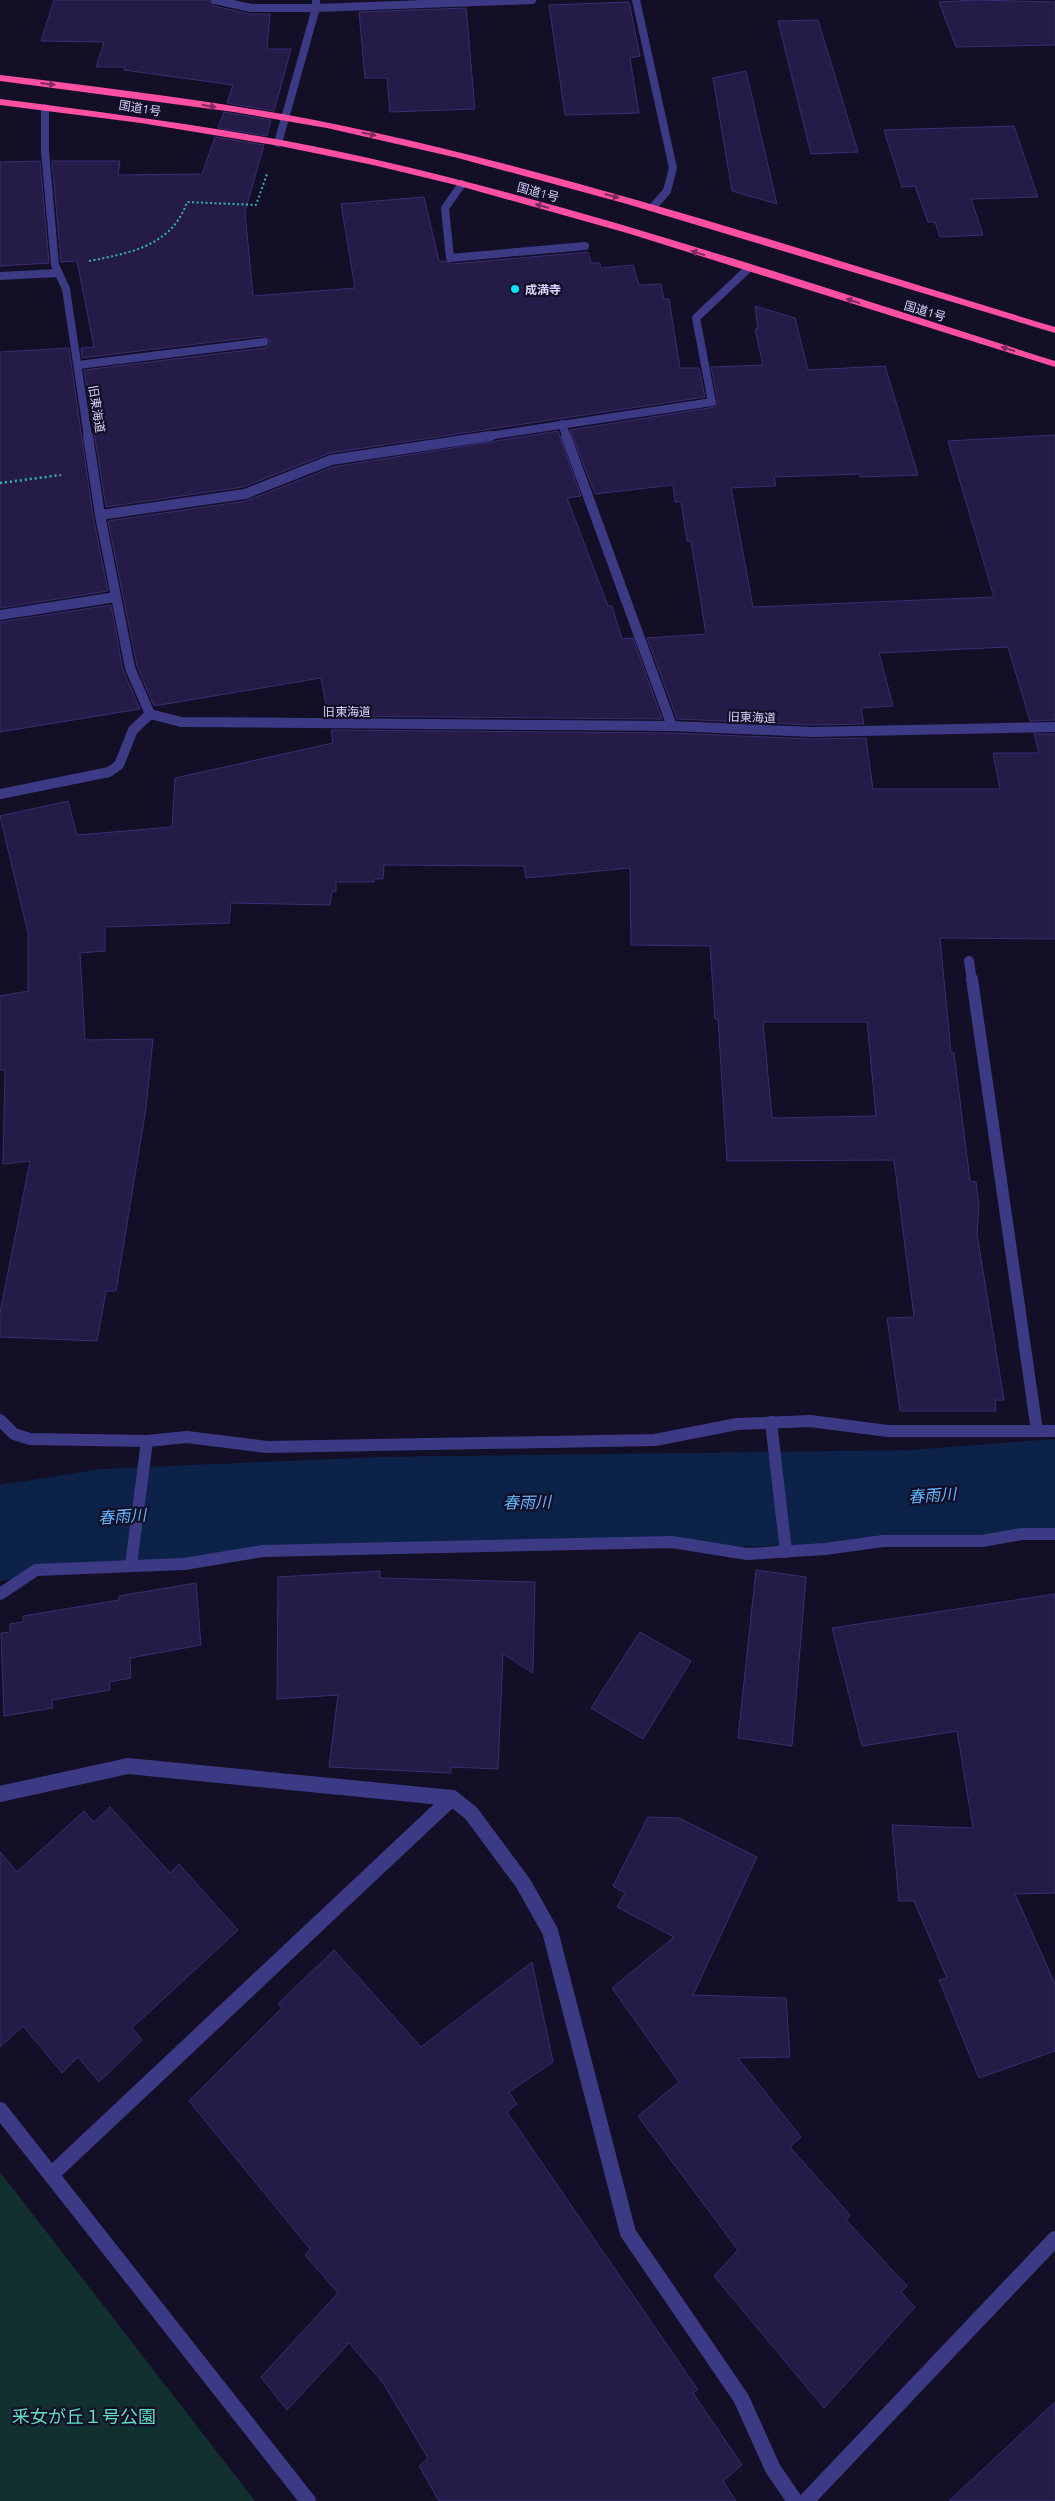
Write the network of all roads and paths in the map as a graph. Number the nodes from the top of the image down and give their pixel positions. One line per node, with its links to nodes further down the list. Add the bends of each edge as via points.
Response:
1 (215, 0): 4 (street, via 251,8)
2 (532, 0): 4 (street)
3 (636, 0): 11 (street, via 673,168 667,191)
4 (316, 4): 8 (street)
5 (0, 78): 8 (highway, 国道1号, one-way to 8)
6 (0, 102): 7 (highway, 国道1号)
7 (45, 108): 9 (highway, 国道1号); 14 (street, 旧東海道, via 45,151)
8 (284, 118): 9 (street); 11 (highway, 国道1号, one-way to 11, via 467,157)
9 (278, 143): 10 (highway, 国道1号); 14 (path, via 256,205 187,202 179,221 152,242 123,254)
10 (462, 184): 12 (street, via 446,208 450,258); 13 (highway, 国道1号, one-way to 10)
11 (653, 207): 16 (highway, 国道1号)
12 (585, 246)
13 (749, 268): 18 (highway, 国道1号, one-way to 13); 20 (street, via 696,318 712,402)
14 (56, 269): 15 (street); 19 (street, 旧東海道, via 66,289)
15 (0, 276)
16 (1055, 330)
17 (264, 342): 19 (street)
18 (1055, 364)
19 (78, 365): 21 (street, 旧東海道)
20 (562, 424): 23 (street, via 331,460 244,494); 27 (street)
21 (94, 471): 22 (path); 23 (street, 旧東海道)
22 (0, 483)
23 (100, 515): 24 (street, 旧東海道)
24 (116, 597): 25 (street); 26 (street, 旧東海道, via 130,668)
25 (0, 615)
26 (150, 714): 27 (street, 旧東海道, via 181,722); 29 (street, via 133,730 119,765 109,772)
27 (672, 726): 28 (street, 旧東海道, via 812,732)
28 (1055, 727)
29 (0, 794)
30 (969, 960): 33 (street)
31 (0, 1420): 35 (street, via 14,1434 30,1439)
32 (771, 1422): 33 (street, via 810,1422 888,1431); 35 (street, via 737,1424 655,1440 360,1446 268,1446 187,1437); 37 (street)
33 (1037, 1431): 34 (street)
34 (1055, 1431)
35 (147, 1441): 38 (street)
36 (1055, 1534): 37 (street, via 1022,1534 982,1541 883,1541)
37 (786, 1552): 38 (street, via 747,1554 672,1542 273,1550 184,1564)
38 (131, 1565): 39 (street, via 36,1570)
39 (0, 1594)
40 (0, 1794): 41 (street, via 128,1766)
41 (452, 1798): 43 (street); 46 (street, via 471,1813 523,1882 550,1931 628,2233 741,2398 773,2470)
42 (0, 2110): 43 (street)
43 (52, 2174): 45 (street)
44 (1055, 2239): 47 (street)
45 (308, 2501)
46 (795, 2501)
47 (806, 2501)

